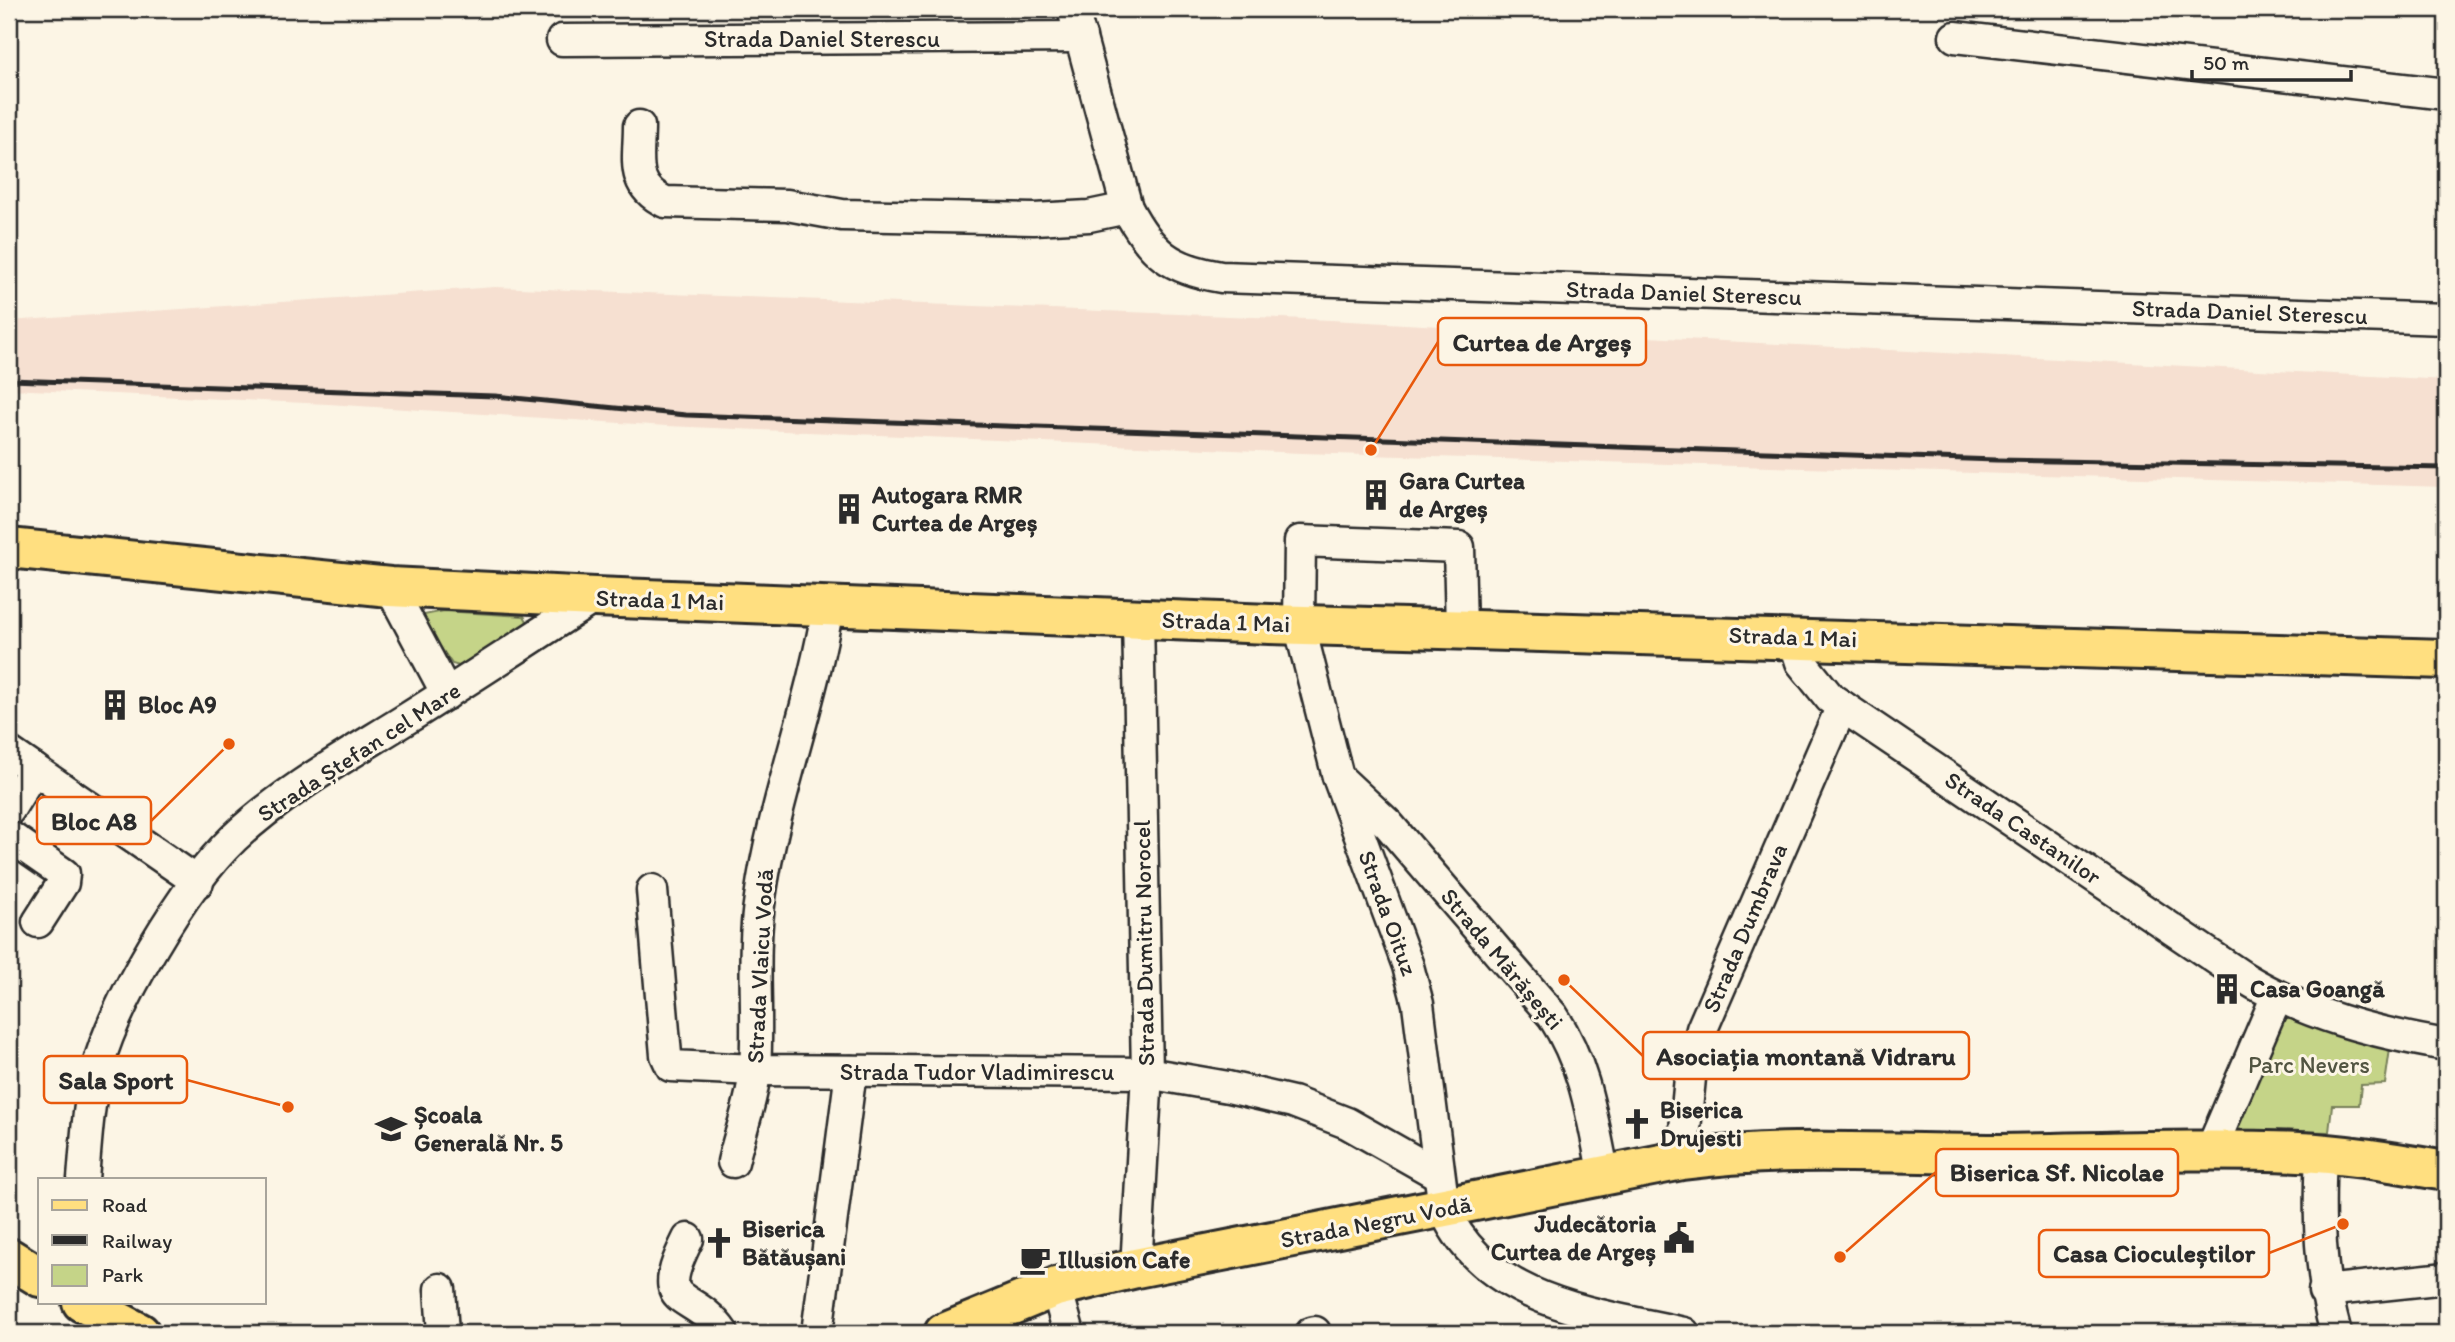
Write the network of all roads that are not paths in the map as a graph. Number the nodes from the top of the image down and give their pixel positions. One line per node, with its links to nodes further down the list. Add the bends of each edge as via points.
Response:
1 (1073, 9): 2 (street, Strada Daniel Sterescu)
2 (1081, 37): 4 (street, Strada Daniel Sterescu); 7 (street, Strada Daniel Sterescu)
3 (1955, 37): 5 (street)
4 (562, 40)
5 (2446, 94)
6 (639, 126): 7 (street, via 638,177 648,194 666,202 787,205 842,215 1034,219)
7 (1127, 208): 8 (street, Strada Daniel Sterescu, via 1162,257 1191,272 1221,277)
8 (2446, 318)
9 (9, 548): 10 (main road, Strada 1 Mai)
10 (390, 587): 11 (main road, Strada 1 Mai); 18 (street)
11 (595, 597): 12 (main road, Strada 1 Mai); 18 (street, Strada Ștefan cel Mare)
12 (828, 606): 13 (main road, Strada 1 Mai); 32 (street, Strada Vlaicu Vodă, via 759,901)
13 (1138, 618): 14 (main road, Strada 1 Mai); 34 (street, Strada Dumitru Norocel)
14 (1299, 624): 15 (main road, Strada 1 Mai); 15 (street, Strada Oituz, via 1300,541 1459,547); 22 (street, Strada Oituz)
15 (1461, 629): 16 (main road, Strada 1 Mai)
16 (1793, 637): 17 (main road, Strada 1 Mai); 19 (street, Strada Castanilor, via 1812,679)
17 (2446, 659)
18 (447, 694): 27 (street, Strada Ștefan cel Mare, via 264,811 232,840)
19 (1842, 706): 30 (street, Strada Castanilor); 37 (street, Strada Dumbrava, via 1702,1029 1690,1078)
20 (9, 752): 21 (street)
21 (34, 769): 23 (street); 27 (street)
22 (1338, 777): 24 (street, Strada Mărășești); 26 (street, Strada Oituz)
23 (9, 810)
24 (1388, 824): 26 (street); 40 (street, Strada Mărășești, via 1553,1016 1573,1046 1587,1089)
25 (9, 836): 29 (street, via 64,874)
26 (1363, 844): 42 (street, Strada Oituz, via 1418,1004)
27 (198, 882): 41 (street, Strada Ștefan cel Mare, via 140,971 111,1029 97,1070)
28 (652, 890): 32 (street, Strada Tudor Vladimirescu, via 668,1062 676,1067)
29 (38, 922)
30 (2276, 998): 31 (street, Strada Castanilor, via 2376,1030); 35 (street)
31 (2446, 1045)
32 (755, 1070): 33 (street, Strada Tudor Vladimirescu); 38 (street, Strada Vlaicu Vodă)
33 (851, 1071): 34 (street, Strada Tudor Vladimirescu); 55 (street)
34 (1147, 1073): 42 (street, Strada Tudor Vladimirescu, via 1293,1102 1347,1124); 45 (street, Strada Dumitru Norocel)
35 (2211, 1150): 36 (main road, Strada Negru Vodă); 37 (main road, Strada Negru Vodă, via 1986,1154 1795,1150)
36 (2321, 1154): 39 (main road, Strada Negru Vodă); 50 (street, via 2319,1242)
37 (1682, 1160): 40 (main road, Strada Negru Vodă)
38 (733, 1162)
39 (2446, 1171)
40 (1604, 1176): 42 (main road, Strada Negru Vodă)
41 (83, 1178)
42 (1442, 1192): 45 (main road, Strada Negru Vodă); 58 (street, via 1455,1233 1496,1275 1561,1304)
43 (688, 1238): 54 (street, via 671,1282 677,1293)
44 (9, 1258): 46 (main road)
45 (1136, 1268): 48 (main road, Strada Negru Vodă)
46 (38, 1276)
47 (2446, 1278): 50 (street)
48 (1056, 1287): 56 (main road, Strada Negru Vodă); 57 (street)
49 (440, 1289): 53 (street)
50 (2324, 1291): 59 (street)
51 (86, 1304): 52 (main road)
52 (140, 1333)
53 (443, 1333)
54 (723, 1333)
55 (817, 1333)
56 (944, 1333)
57 (1069, 1333)
58 (1684, 1333)
59 (2336, 1333)

